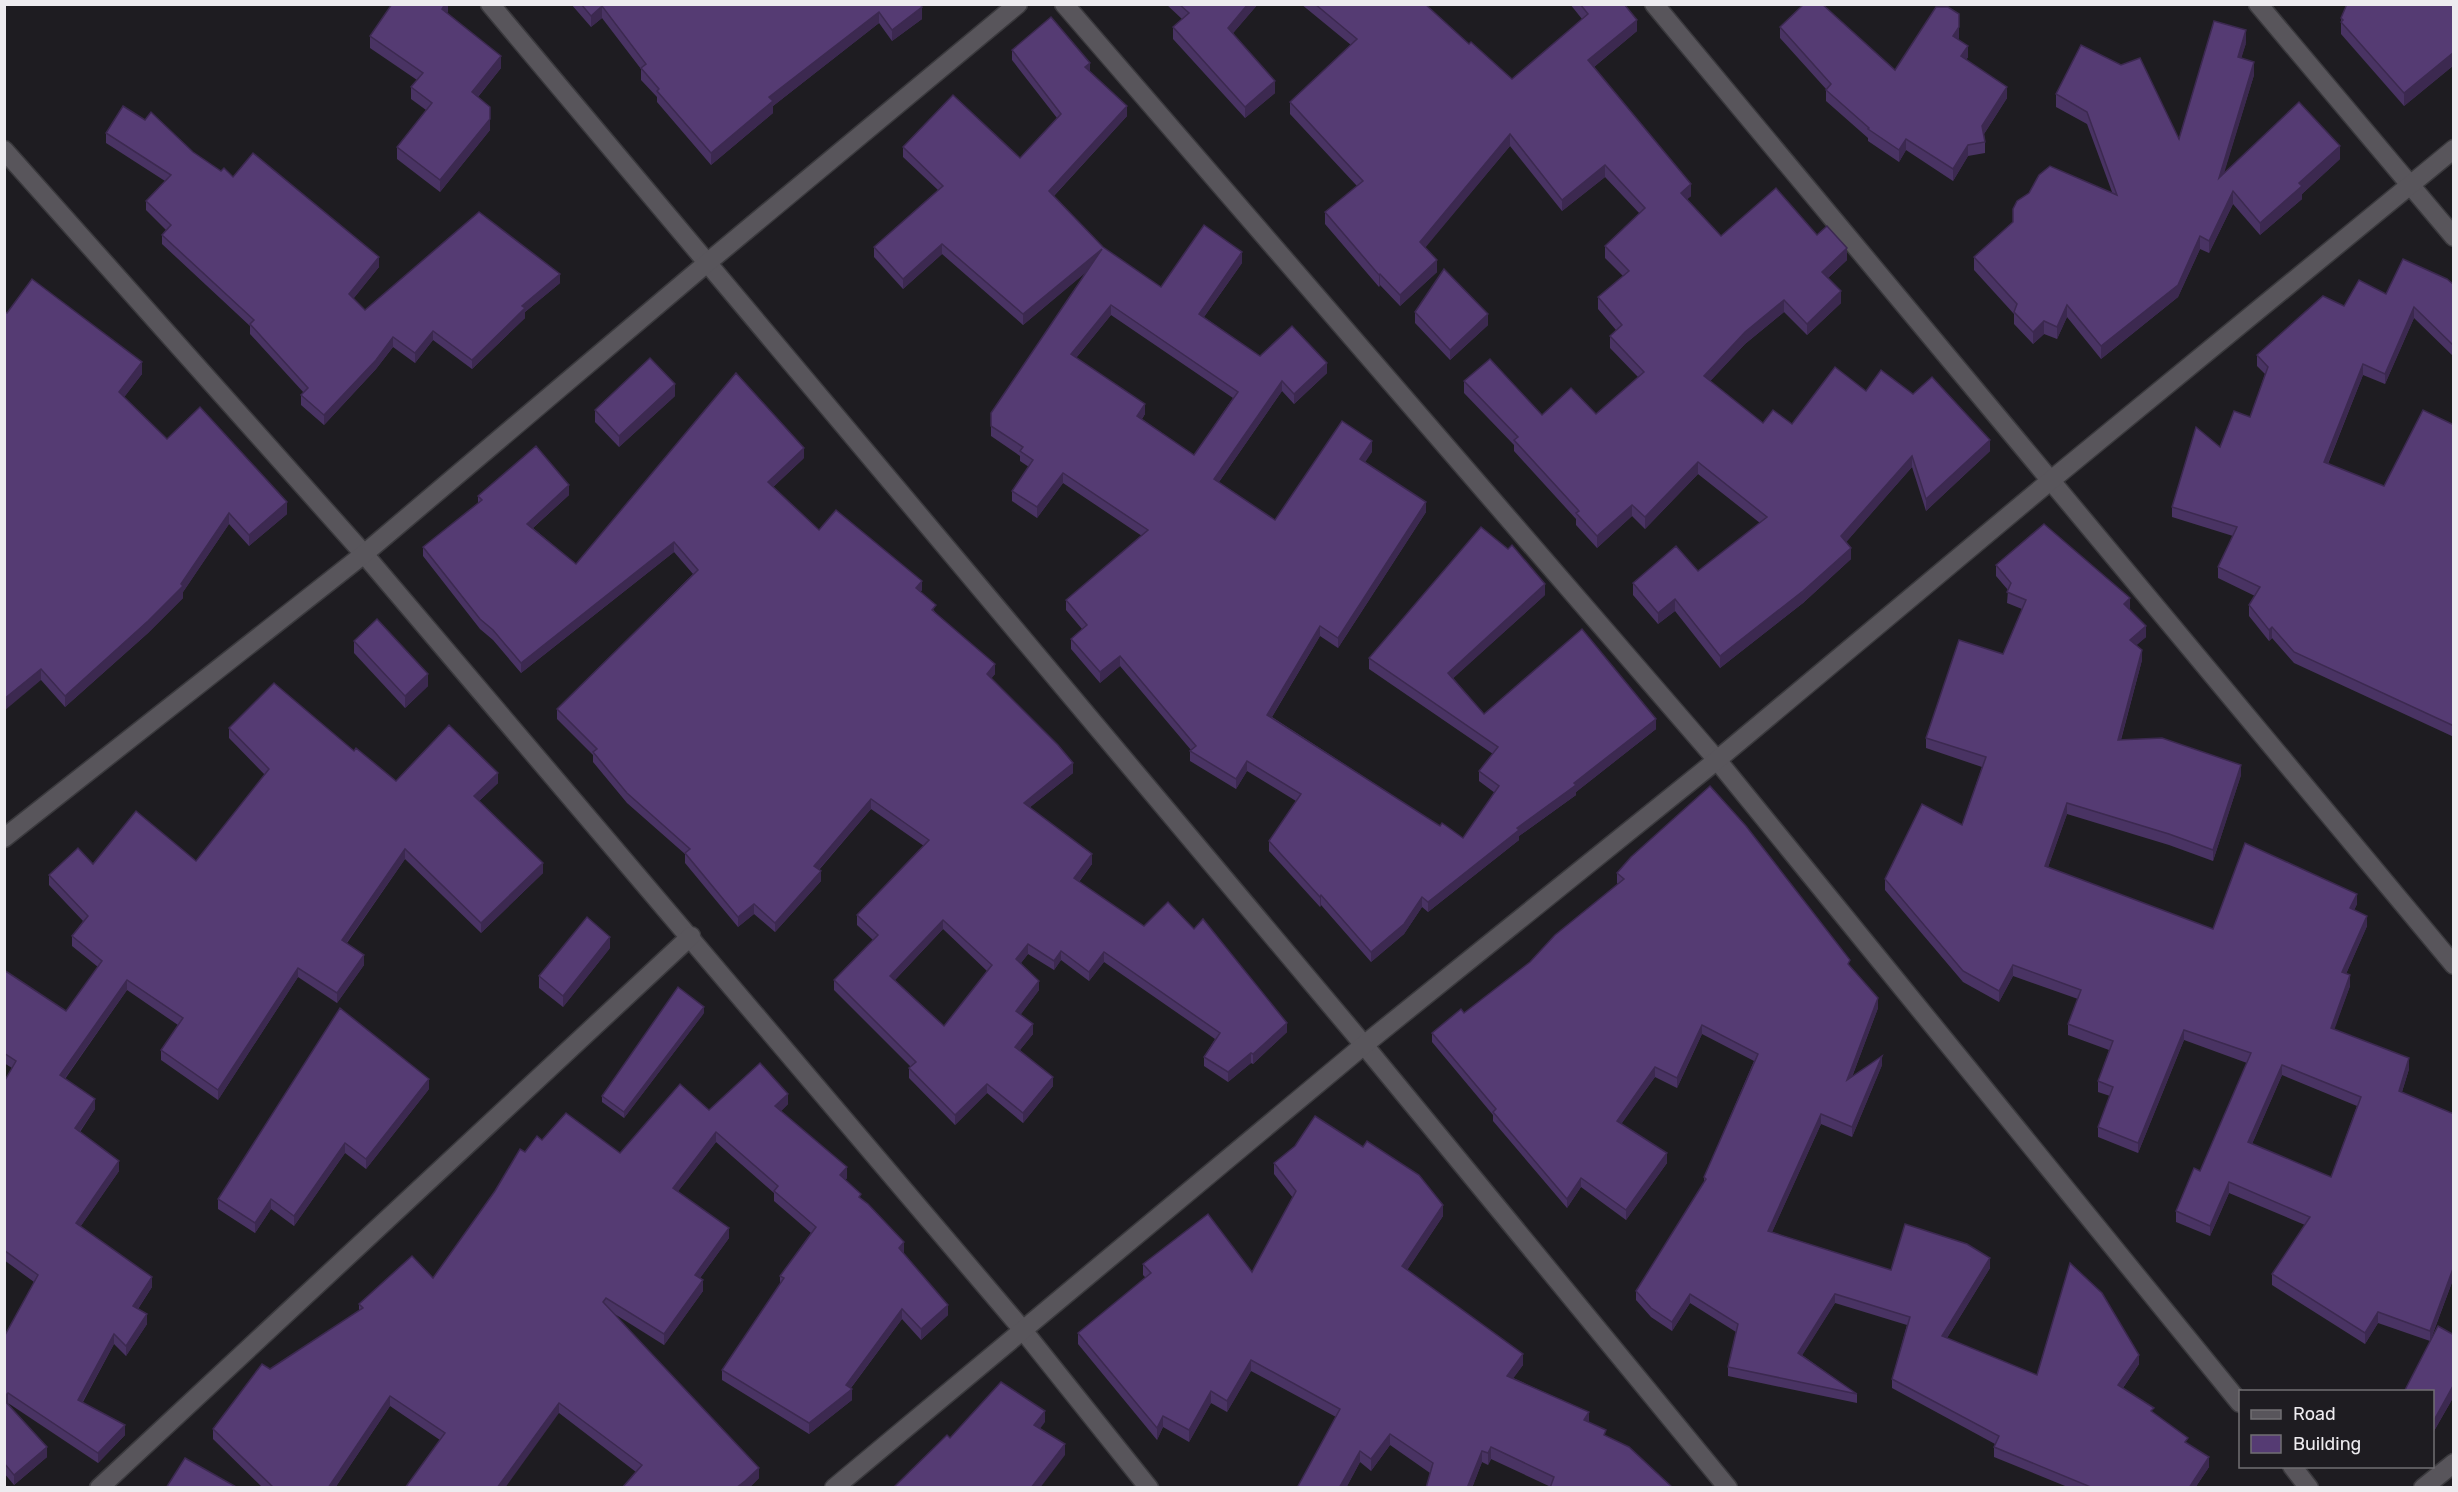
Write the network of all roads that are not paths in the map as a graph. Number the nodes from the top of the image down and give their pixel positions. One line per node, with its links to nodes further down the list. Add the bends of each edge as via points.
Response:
1 (490, 4): 10 (street)
2 (1018, 4): 10 (street)
3 (1064, 4): 13 (street)
4 (1654, 4): 11 (street)
5 (2258, 4): 8 (street)
6 (2454, 149): 8 (street)
7 (4, 150): 12 (street)
8 (2410, 185): 9 (street); 11 (street)
9 (2454, 237)
10 (707, 263): 12 (street); 17 (street)
11 (2050, 480): 13 (street); 16 (street)
12 (364, 554): 14 (street); 15 (street)
13 (1717, 760): 17 (street); 19 (street)
14 (4, 838)
15 (691, 936): 18 (street); 22 (street)
16 (2454, 965)
17 (1364, 1045): 18 (street); 25 (street)
18 (1022, 1329): 23 (street); 24 (street)
19 (2239, 1402)
20 (2454, 1463): 27 (street)
21 (2293, 1468): 26 (street)
22 (99, 1488)
23 (834, 1488)
24 (1149, 1488)
25 (1728, 1488)
26 (2309, 1488)
27 (2423, 1488)

